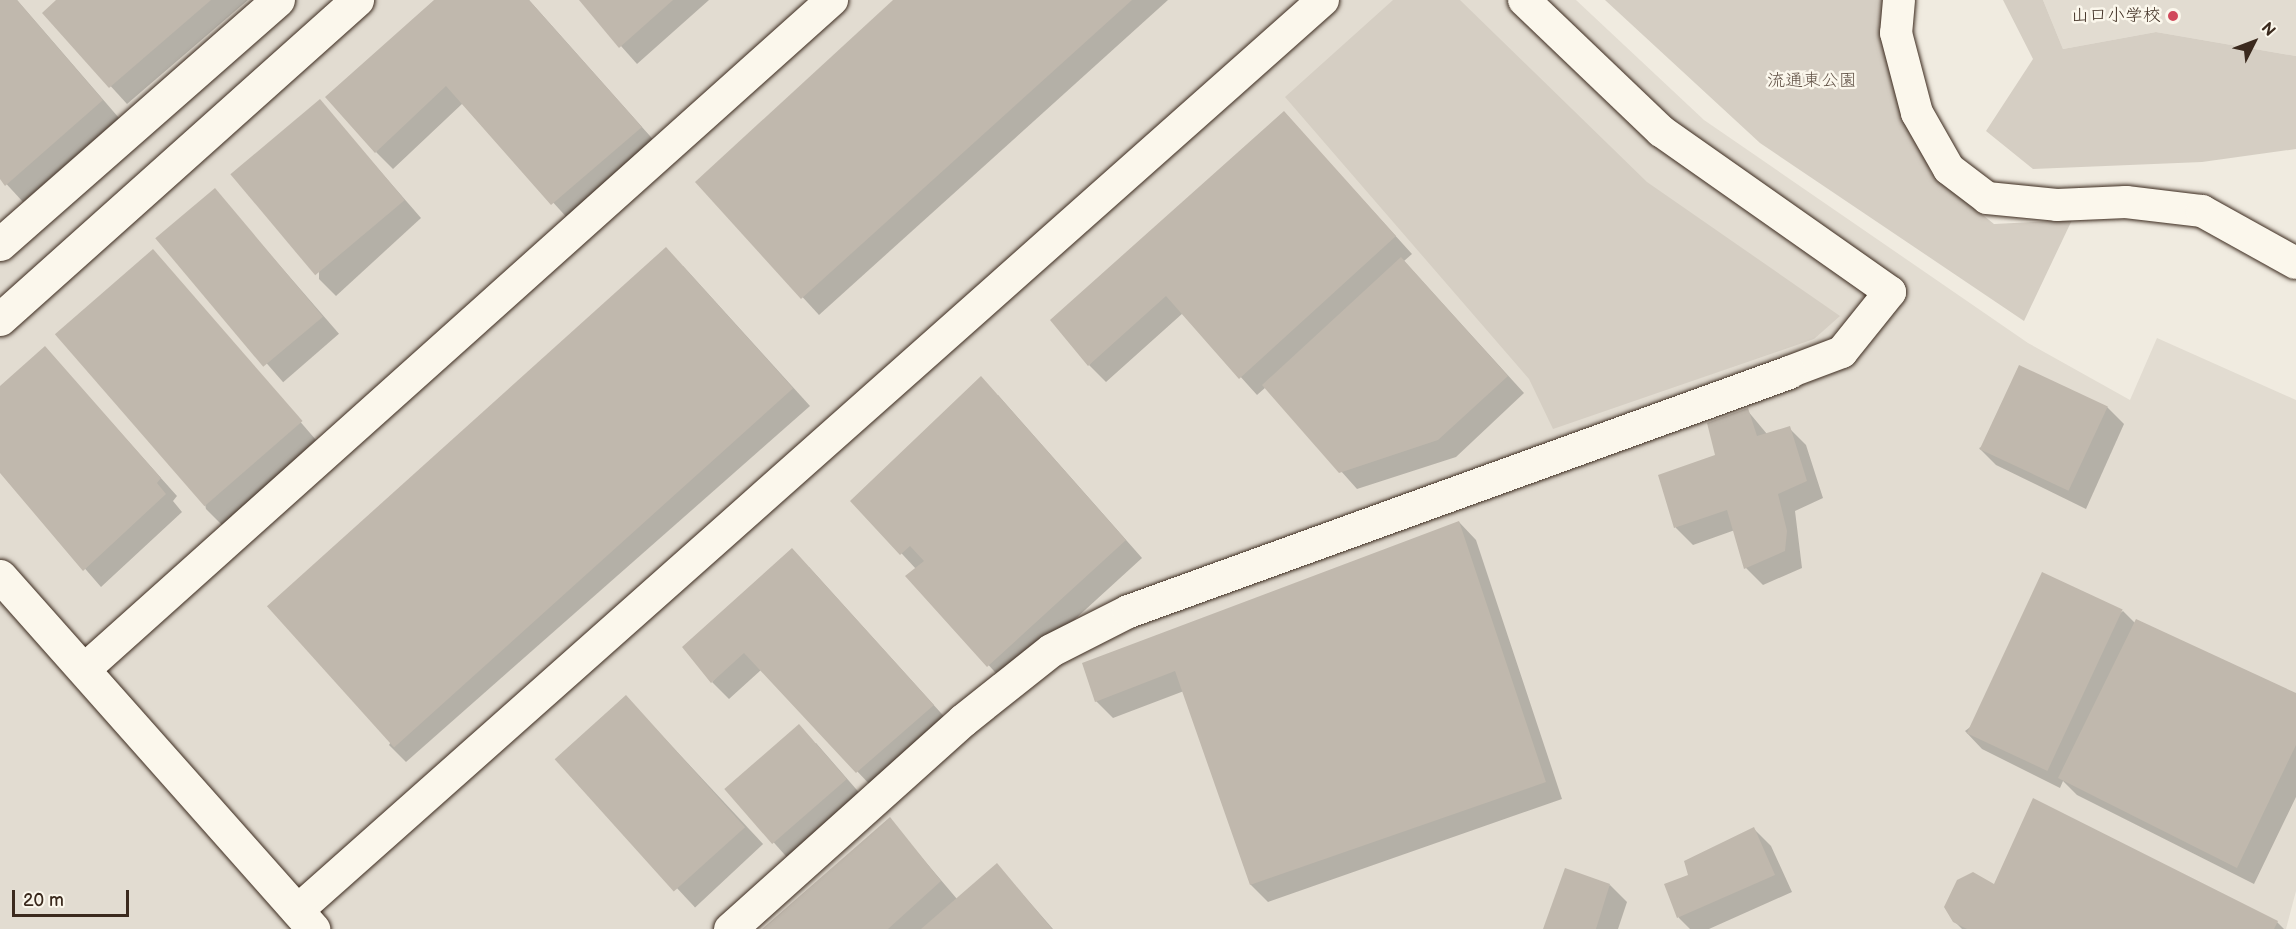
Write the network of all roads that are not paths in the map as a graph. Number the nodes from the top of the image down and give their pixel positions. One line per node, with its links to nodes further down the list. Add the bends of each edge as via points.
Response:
1 (278, 0): 7 (street)
2 (357, 0): 9 (street)
3 (832, 0): 12 (street)
4 (1323, 0): 13 (street)
5 (1524, 0): 10 (street, via 1661,131 1890,292 1842,352)
6 (1899, 0): 8 (street, via 1896,33 1917,113 1949,169 1987,198 2057,205 2126,202 2202,211)
7 (0, 244)
8 (2296, 262)
9 (0, 320)
10 (1789, 372): 14 (street, via 1128,611 1051,650 963,720)
11 (0, 576): 12 (street)
12 (85, 669): 13 (street)
13 (305, 920)
14 (730, 929)

